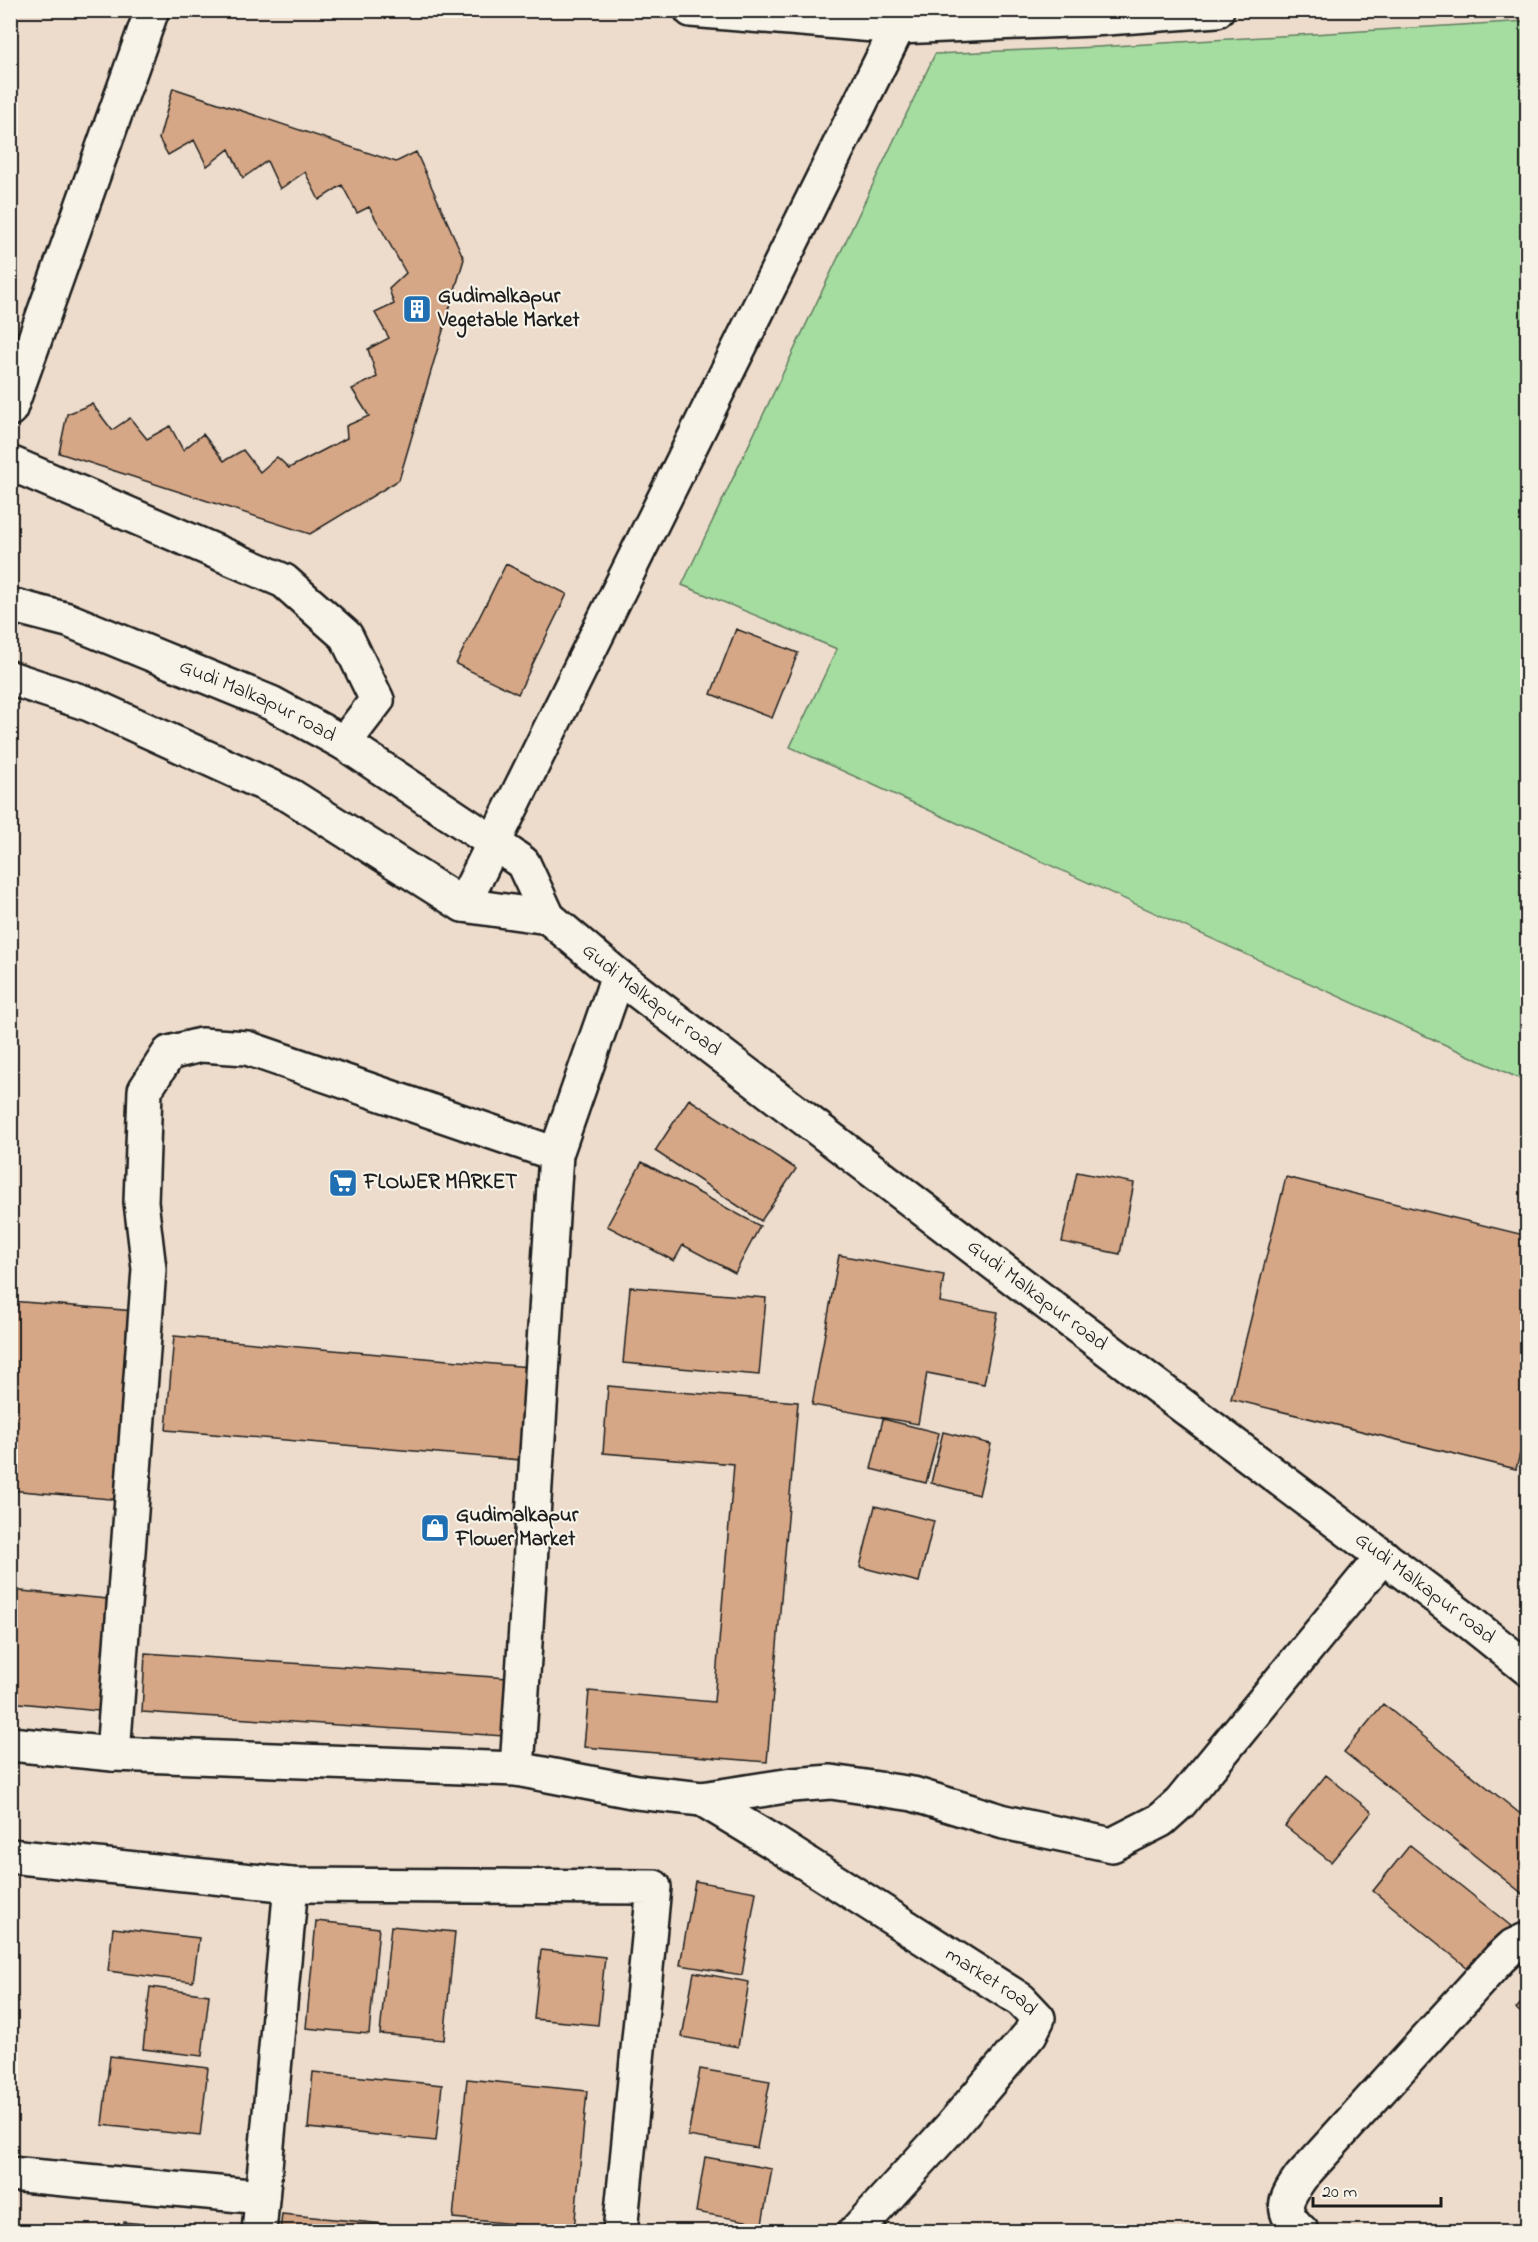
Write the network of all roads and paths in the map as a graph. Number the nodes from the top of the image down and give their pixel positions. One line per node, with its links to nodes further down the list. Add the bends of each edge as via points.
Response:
1 (152, 10): 7 (street)
2 (691, 10): 4 (street)
3 (1217, 10): 5 (street)
4 (811, 15): 6 (street)
5 (1095, 15): 6 (street)
6 (898, 27): 12 (street)
7 (10, 409)
8 (10, 463): 11 (street, via 284,581 346,636 377,700)
9 (10, 605): 11 (street, Gudi Malkapur road, via 68,620 271,703)
10 (10, 678): 13 (street, via 89,704 291,796)
11 (344, 743): 12 (street, Gudi Malkapur road)
12 (495, 843): 13 (street); 14 (street, Gudi Malkapur road, via 523,863)
13 (464, 905): 14 (street)
14 (548, 917): 15 (street, Gudi Malkapur road)
15 (618, 976): 16 (street); 17 (street, Gudi Malkapur road)
16 (556, 1154): 20 (street, via 247,1048 201,1045 168,1053 145,1090 141,1202 149,1269); 21 (street)
17 (1383, 1556): 18 (street, Gudi Malkapur road); 22 (street, via 1180,1803 1161,1820 1112,1845 1004,1822 914,1794 831,1782)
18 (1527, 1669)
19 (10, 1744): 20 (street)
20 (113, 1754): 21 (street)
21 (517, 1769): 22 (street, via 637,1792)
22 (702, 1799): 30 (street, market road, via 1021,2000 1038,2018 1030,2034 950,2128)
23 (10, 1856): 24 (street)
24 (291, 1885): 27 (street); 29 (street, via 654,1887)
25 (1527, 1939): 31 (street, via 1500,1958 1301,2177 1286,2205 1287,2214)
26 (10, 2174): 27 (street)
27 (262, 2197): 28 (street)
28 (259, 2232)
29 (620, 2232)
30 (855, 2232)
31 (1302, 2232)

